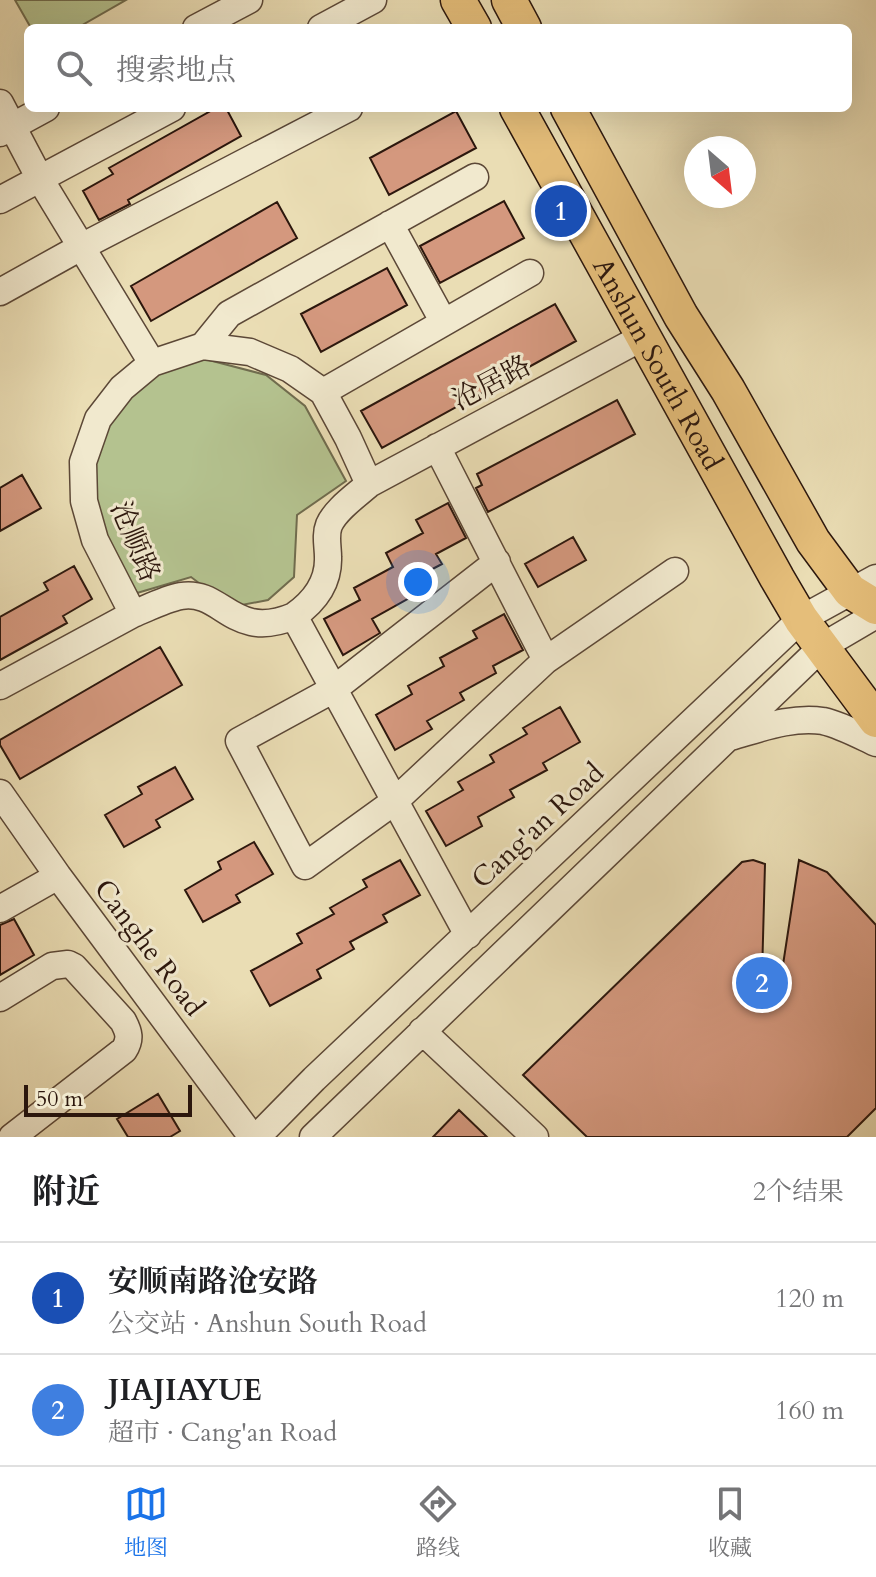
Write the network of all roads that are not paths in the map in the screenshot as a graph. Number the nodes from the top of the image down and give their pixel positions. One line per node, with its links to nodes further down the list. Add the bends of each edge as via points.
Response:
1 (249, 0): 5 (street)
2 (373, 0): 6 (street)
3 (458, 0): 7 (main road)
4 (509, 0): 8 (main road)
5 (204, 24)
6 (328, 24)
7 (472, 24)
8 (522, 24)
9 (33, 112): 14 (street)
10 (165, 112): 16 (street)
11 (341, 112): 19 (street)
12 (519, 112): 23 (main road, Anshun South Road)
13 (570, 112): 31 (main road, Anshun South Road, via 681,316 813,541)
14 (4, 121): 16 (street)
15 (475, 177): 18 (street)
16 (40, 179): 17 (street); 19 (street)
17 (0, 200)
18 (390, 224): 22 (street); 24 (street, via 229,314)
19 (81, 247): 21 (street); 25 (street)
20 (530, 273): 22 (street)
21 (0, 292)
22 (443, 321): 26 (street)
23 (643, 337): 27 (street, 沧居路); 35 (main road, Anshun South Road)
24 (203, 346): 25 (street, 沧顺路); 26 (street, 沧顺路, via 250,352 290,369)
25 (152, 363): 32 (street, 沧顺路, via 122,388 98,419 83,462 84,501 95,540)
26 (323, 392): 28 (street, 沧顺路)
27 (437, 447): 28 (street, 沧居路); 29 (street)
28 (369, 484): 34 (street, via 333,516 322,586)
29 (497, 562): 37 (street); 39 (street)
30 (675, 571): 37 (street)
31 (867, 592): 35 (street, Cang'an Road)
32 (133, 614): 34 (street, 沧顺路, via 183,596 205,599 255,624); 38 (street)
33 (876, 615): 36 (street)
34 (294, 616): 39 (street)
35 (801, 619): 36 (main road, Anshun South Road); 47 (street, Cang'an Road)
36 (823, 646): 40 (main road, Anshun South Road); 41 (street)
37 (546, 660): 44 (street)
38 (0, 686)
39 (334, 689): 44 (street); 44 (street, via 239,741 305,866)
40 (876, 720)
41 (726, 738): 42 (street, via 812,720); 49 (street)
42 (876, 743)
43 (0, 793): 45 (street, Canghe Road)
44 (395, 801): 47 (street)
45 (58, 876): 46 (street); 51 (street, Canghe Road)
46 (0, 909)
47 (468, 935): 51 (street, Cang'an Road)
48 (0, 998): 50 (street, via 52,966 68,964 129,1031 124,1050)
49 (422, 1031): 52 (street); 53 (street)
50 (12, 1137)
51 (254, 1137)
52 (313, 1137)
53 (535, 1137)

